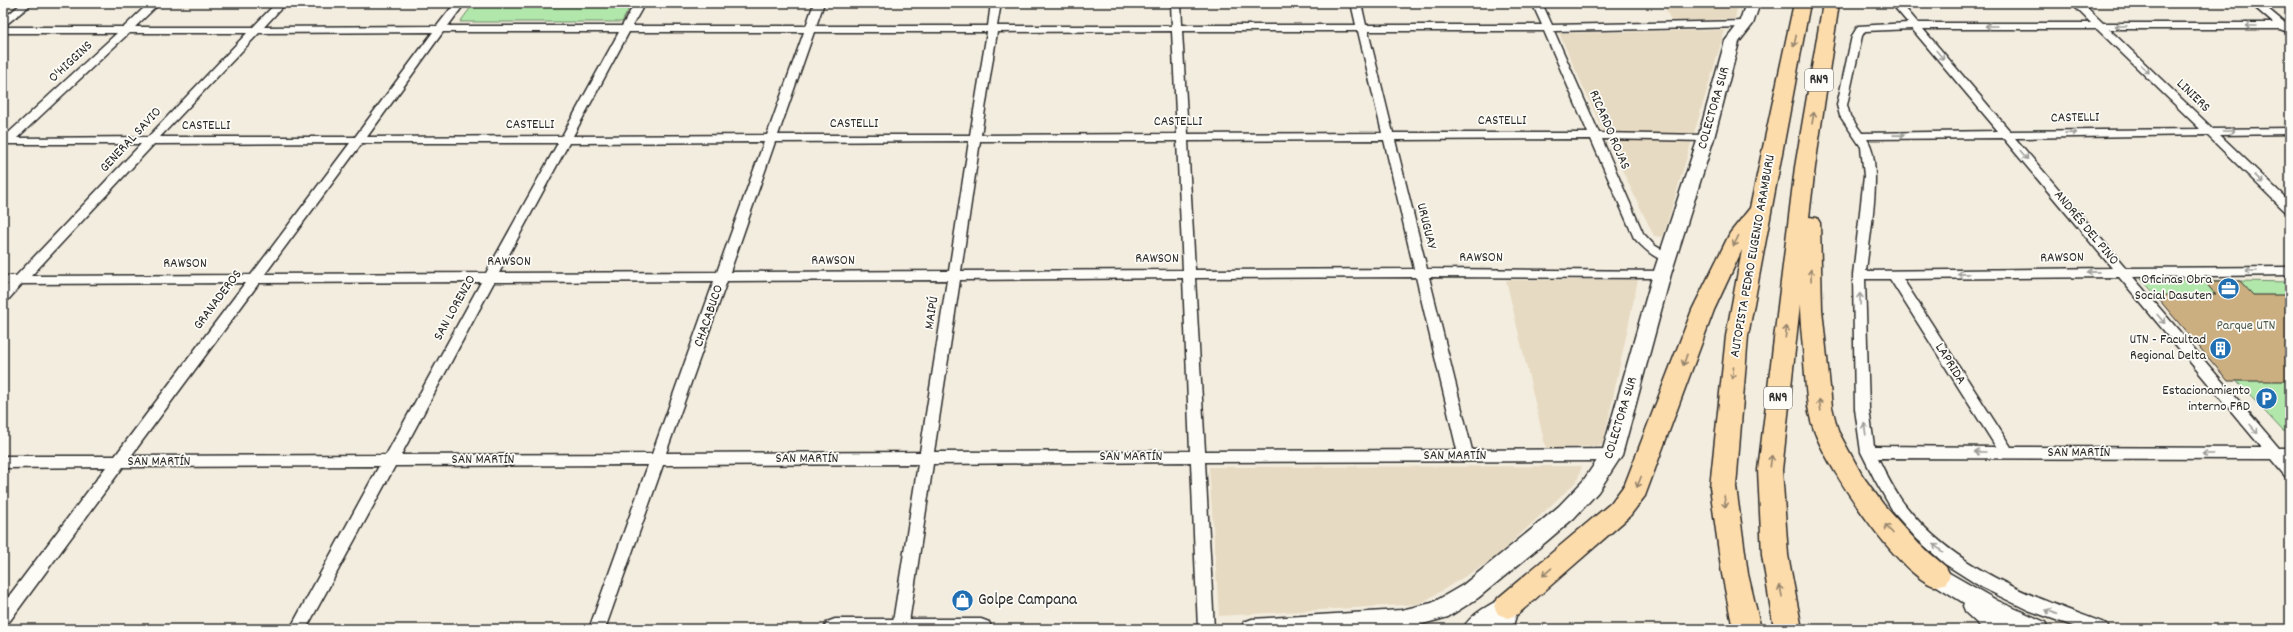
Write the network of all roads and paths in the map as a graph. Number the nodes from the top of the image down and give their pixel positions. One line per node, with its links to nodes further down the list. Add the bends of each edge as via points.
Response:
1 (28, 3): 17 (street)
2 (154, 3): 30 (street, O'HIGGINS)
3 (281, 3): 31 (street, GENERAL SAVIO)
4 (460, 3): 26 (street, GRANADEROS)
5 (640, 3): 27 (street, SAN LORENZO)
6 (819, 3): 28 (street, CHACABUCO)
7 (996, 3): 21 (street, MAIPÚ)
8 (1176, 3): 22 (street)
9 (1356, 3): 23 (street, URUGUAY)
10 (1537, 3): 24 (street, RICARDO ROJAS)
11 (1753, 3): 18 (street, COLECTORA SUR)
12 (1802, 3): 48 (highway, AUTOPISTA PEDRO EUGENIO ARAMBURU / RN9, one-way to 48)
13 (1831, 3): 46 (highway, RN9, one-way to 13)
14 (1896, 3): 19 (street, ANDRÉS DEL PINO)
15 (2076, 3): 20 (street, LINIERS)
16 (2255, 3): 25 (street)
17 (3, 24)
18 (1746, 24): 24 (street); 40 (street, COLECTORA SUR, via 1732,41)
19 (1915, 26): 20 (street, one-way to 19); 34 (street, ANDRÉS DEL PINO, one-way to 34); 37 (street, via 1862,28 1857,36 1842,105 1845,116)
20 (2101, 26): 25 (street, one-way to 20); 32 (street, LINIERS, one-way to 32)
21 (992, 28): 22 (street); 28 (street); 39 (street, MAIPÚ)
22 (1178, 28): 23 (street); 38 (street)
23 (1362, 28): 24 (street); 35 (street, URUGUAY)
24 (1549, 28): 36 (street, RICARDO ROJAS)
25 (2288, 28)
26 (440, 29): 27 (street); 31 (street); 44 (street, GRANADEROS)
27 (626, 29): 28 (street); 42 (street, SAN LORENZO)
28 (810, 29): 41 (street, CHACABUCO)
29 (3, 30): 30 (street)
30 (126, 30): 31 (street); 43 (street, O'HIGGINS)
31 (256, 30): 45 (street, GENERAL SAVIO)
32 (2210, 131): 33 (street, CASTELLI, one-way to 33); 34 (street, CASTELLI, one-way to 32); 47 (street, LINIERS, one-way to 47)
33 (2290, 131)
34 (2007, 134): 37 (street, CASTELLI, one-way to 34); 51 (street, ANDRÉS DEL PINO, one-way to 51)
35 (1388, 136): 36 (street, CASTELLI); 38 (street, CASTELLI); 52 (street, URUGUAY)
36 (1595, 136): 40 (street, CASTELLI); 49 (street, RICARDO ROJAS, via 1638,235)
37 (1860, 136): 56 (street, via 1867,147 1870,176)
38 (1183, 137): 39 (street, CASTELLI); 53 (street)
39 (975, 138): 41 (street, CASTELLI); 55 (street, MAIPÚ)
40 (1706, 138): 49 (street, COLECTORA SUR)
41 (771, 139): 42 (street, CASTELLI); 57 (street, CHACABUCO)
42 (566, 140): 44 (street, CASTELLI); 58 (street, SAN LORENZO)
43 (5, 141): 45 (street, CASTELLI)
44 (357, 141): 45 (street, CASTELLI); 59 (street, GRANADEROS)
45 (150, 142): 61 (street, GENERAL SAVIO)
46 (1805, 167): 75 (highway, one-way to 46, via 1910,552 1874,511 1853,482 1826,431 1820,407 1812,316 1810,220); 88 (highway, RN9, one-way to 46, via 1775,555 1770,470)
47 (2290, 209)
48 (1760, 210): 76 (highway, one-way to 76, via 1740,233 1703,310 1636,489 1620,510); 87 (highway, AUTOPISTA PEDRO EUGENIO ARAMBURU / RN9, one-way to 87, via 1736,336 1723,487 1735,574)
49 (1665, 266): 52 (street, RAWSON); 66 (street, COLECTORA SUR)
50 (2290, 271): 51 (street, RAWSON, one-way to 51)
51 (2122, 272): 54 (street, RAWSON, one-way to 54); 65 (street, ANDRÉS DEL PINO, one-way to 65)
52 (1422, 273): 53 (street, RAWSON); 67 (street, URUGUAY)
53 (1189, 274): 55 (street, RAWSON); 68 (street)
54 (1894, 274): 56 (street, RAWSON); 64 (street, LAPRIDA)
55 (954, 275): 57 (street, RAWSON); 69 (street, MAIPÚ)
56 (1859, 275): 63 (street, one-way to 56, via 1862,409)
57 (723, 276): 58 (street, RAWSON); 70 (street, CHACABUCO)
58 (490, 277): 59 (street, RAWSON); 71 (street, SAN LORENZO)
59 (255, 279): 61 (street, RAWSON); 73 (street, GRANADEROS)
60 (3, 280): 61 (street, RAWSON)
61 (19, 280): 62 (street, GENERAL SAVIO)
62 (3, 297)
63 (1868, 452): 64 (street, SAN MARTÍN, one-way to 63); 91 (street, one-way to 63, via 2034,605 1987,582 1951,558 1922,535 1899,509)
64 (2007, 453): 65 (street, SAN MARTÍN, one-way to 64)
65 (2283, 454): 74 (street, ANDRÉS DEL PINO)
66 (1612, 455): 67 (street, SAN MARTÍN); 84 (street, COLECTORA SUR, via 1598,480 1574,507 1466,595 1444,609 1425,616 1401,620)
67 (1466, 456): 68 (street, SAN MARTÍN)
68 (1198, 457): 69 (street, SAN MARTÍN); 83 (street)
69 (926, 458): 70 (street, SAN MARTÍN); 78 (street, MAIPÚ)
70 (658, 459): 71 (street, SAN MARTÍN); 80 (street, CHACABUCO)
71 (390, 461): 73 (street, SAN MARTÍN); 79 (street, SAN LORENZO)
72 (3, 462): 73 (street, SAN MARTÍN)
73 (118, 462): 77 (street, GRANADEROS)
74 (2290, 472)
75 (1937, 575): 89 (street); 90 (street, via 1990,608)
76 (1508, 606): 85 (street); 86 (street)
77 (3, 617)
78 (900, 628): 81 (street); 82 (street)
79 (298, 629)
80 (597, 629)
81 (835, 629)
82 (981, 629)
83 (1206, 629)
84 (1252, 629)
85 (1474, 629)
86 (1501, 629)
87 (1746, 629)
88 (1788, 629)
89 (1998, 629)
90 (2036, 629)
91 (2101, 629)

